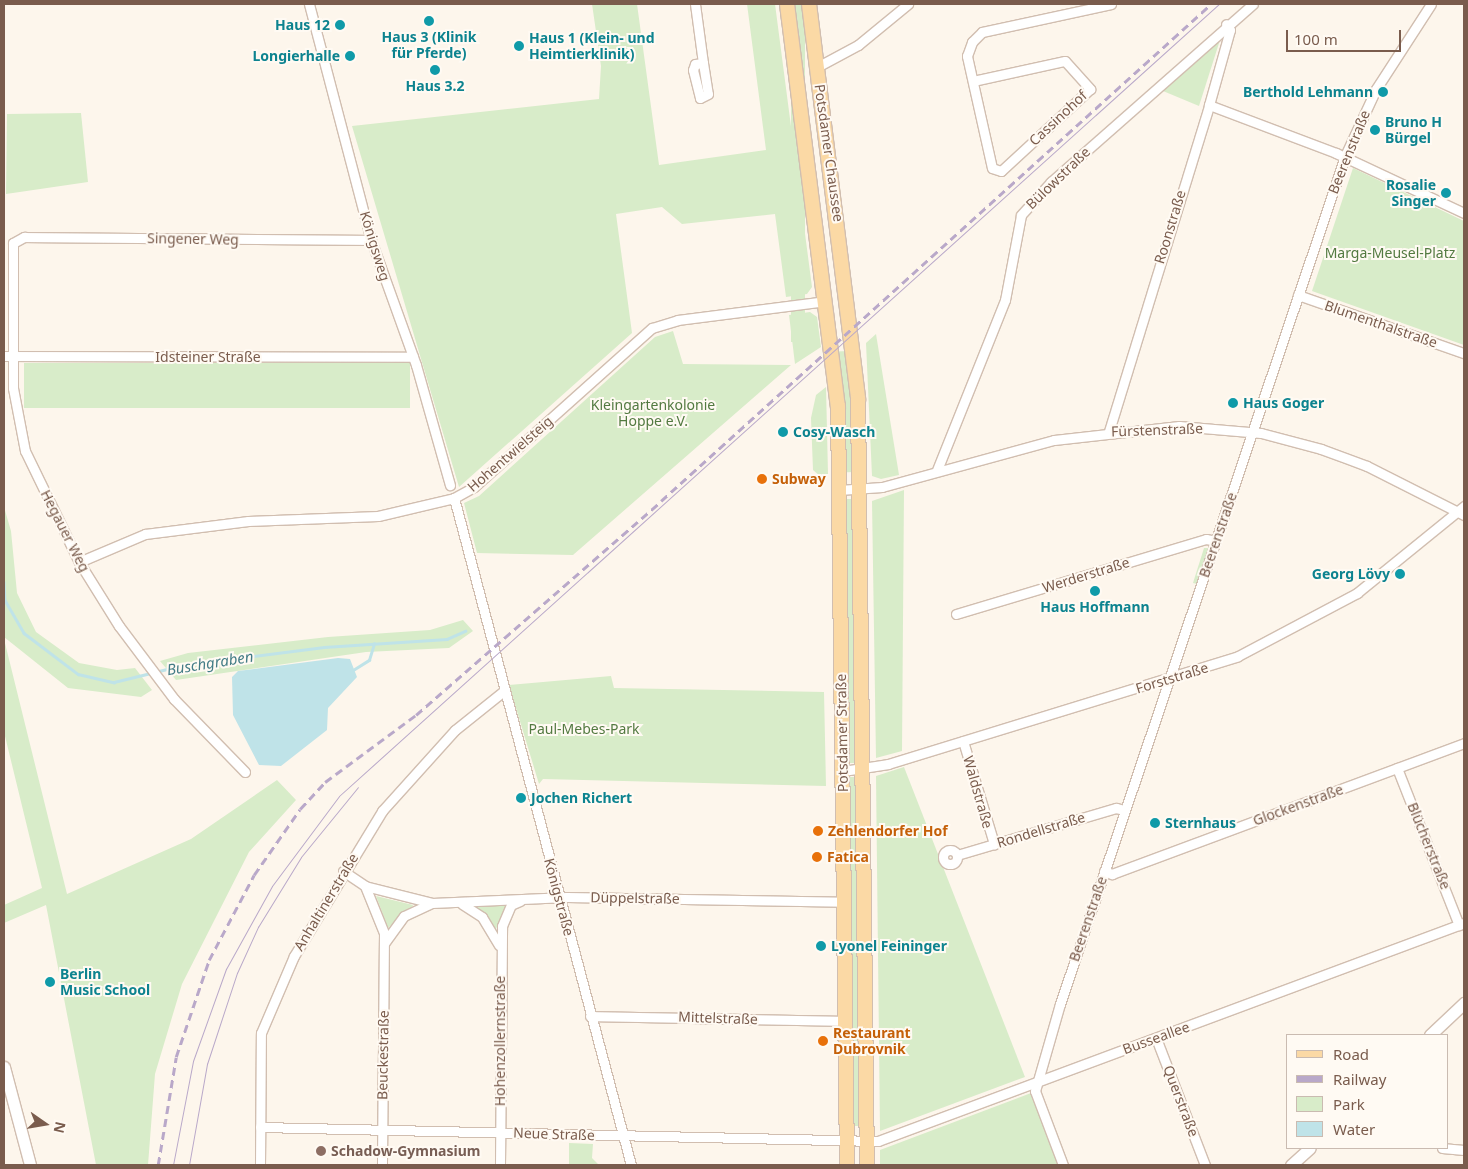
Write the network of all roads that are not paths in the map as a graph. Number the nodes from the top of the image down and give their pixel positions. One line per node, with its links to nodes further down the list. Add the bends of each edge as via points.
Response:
1 (309, 4): 17 (street, Königsweg)
2 (695, 4): 10 (street)
3 (787, 4): 19 (main road, Potsdamer Chaussee)
4 (809, 4): 11 (main road, Potsdamer Chaussee)
5 (908, 4): 11 (street, via 858,45)
6 (1111, 4): 12 (street, Cassinohof, via 982,32 972,42 967,56)
7 (1253, 4): 9 (street, Bülowstraße)
8 (1431, 4): 14 (street, Beerenstraße, via 1376,89)
9 (1226, 24): 13 (street, Roonstraße, via 1230,30); 26 (street, Bülowstraße, via 1051,182 1020,215 1005,300)
10 (703, 63)
11 (817, 68): 20 (main road, Potsdamer Chaussee)
12 (973, 81): 12 (street, Cassinohof, via 992,168 1001,171 1090,89 1065,61)
13 (1209, 105): 14 (street); 24 (street, Roonstraße)
14 (1344, 156): 15 (street); 18 (street, Beerenstraße)
15 (1464, 213)
16 (16, 239): 17 (street, Singener Weg); 22 (street, Hegauer Weg)
17 (371, 240): 23 (street, Königsweg)
18 (1298, 295): 21 (street, Blumenthalstraße); 25 (street, Beerenstraße)
19 (826, 301): 28 (main road, Potsdamer Straße, via 838,392); 30 (street, Hohentwielsteig, via 678,320 652,328 474,487)
20 (849, 303): 29 (main road, Potsdamer Straße, via 858,399)
21 (1464, 353)
22 (8, 356): 23 (street, Idsteiner Straße); 33 (street, Hegauer Weg, via 25,451)
23 (413, 358): 27 (street, Königsweg)
24 (1109, 431): 25 (street, Fürstenstraße, via 1179,426); 26 (street, Fürstenstraße, via 1010,449)
25 (1253, 432): 31 (street, Fürstenstraße, via 1367,466); 32 (street, Beerenstraße)
26 (938, 470): 29 (street, Fürstenstraße)
27 (450, 485)
28 (839, 490): 29 (street, Fürstenstraße); 41 (main road, Potsdamer Straße)
29 (859, 490): 40 (main road, Potsdamer Straße)
30 (454, 498): 33 (street, Hohentwielsteig, via 378,516 248,521 145,534); 36 (street, Königstraße)
31 (1462, 511): 35 (street, Forststraße, via 1420,546 1332,609 1238,656)
32 (1216, 541): 34 (street, Werderstraße, via 1206,539); 35 (street, Beerenstraße)
33 (79, 562): 42 (street, Hegauer Weg, via 160,682)
34 (956, 614)
35 (1170, 678): 37 (street, Forststraße); 43 (street, Beerenstraße)
36 (505, 690): 46 (street, Anhaltinerstraße, via 455,730 427,760 382,811); 49 (street, Königstraße)
37 (963, 741): 40 (street, Forststraße); 44 (street, Waldstraße)
38 (1464, 743): 39 (street, Glockenstraße)
39 (1397, 768): 47 (street, Glockenstraße, via 1112,874); 54 (street, Blücherstraße)
40 (862, 770): 41 (street, Forststraße); 69 (main road, Potsdamer Straße)
41 (842, 771): 51 (main road, Potsdamer Straße)
42 (245, 772)
43 (1125, 810): 44 (street, Rondellstraße, via 1116,808); 47 (street, Beerenstraße)
44 (994, 844): 45 (street, Rondellstraße)
45 (956, 855)
46 (342, 871): 48 (street, Düppelstraße); 65 (street, Anhaltinerstraße, via 294,956 262,1028)
47 (1104, 871): 63 (street, Beerenstraße)
48 (365, 886): 52 (street, Düppelstraße); 55 (street, Beuckestraße, via 381,918)
49 (559, 897): 50 (street, Düppelstraße); 51 (street, Düppelstraße); 58 (street, Königstraße)
50 (522, 899): 53 (street, Düppelstraße); 56 (street, Hohenzollernstraße, via 505,915)
51 (844, 902): 59 (main road, Potsdamer Straße)
52 (432, 903): 53 (street, Düppelstraße); 55 (street, via 404,916)
53 (459, 903): 56 (street, via 482,917)
54 (1462, 924): 61 (street, Busseallee)
55 (384, 944): 66 (street, Beuckestraße)
56 (500, 948): 67 (street, Hohenzollernstraße)
57 (1464, 1003): 60 (street)
58 (590, 1016): 59 (street, Mittelstraße); 68 (street, Königstraße)
59 (845, 1021): 70 (main road, Potsdamer Straße)
60 (1431, 1034)
61 (1156, 1038): 63 (street, Busseallee); 82 (street, Querstraße)
62 (4, 1067): 64 (street)
63 (1038, 1082): 69 (street, Busseallee); 81 (street, via 1035,1091)
64 (7, 1089): 74 (street)
65 (260, 1127): 66 (street, Neue Straße); 75 (street, Anhaltinerstraße)
66 (382, 1130): 67 (street, Neue Straße); 76 (street, Beuckestraße)
67 (500, 1133): 68 (street, Neue Straße); 77 (street, Hohenzollernstraße)
68 (623, 1136): 70 (street, Neue Straße); 78 (street, Königstraße)
69 (867, 1141): 70 (street, Busseallee); 80 (main road, Potsdamer Straße)
70 (847, 1142): 79 (main road, Potsdamer Straße)
71 (1309, 1149): 83 (street)
72 (1448, 1149): 73 (street)
73 (1464, 1150)
74 (30, 1165)
75 (260, 1165)
76 (382, 1165)
77 (500, 1165)
78 (630, 1165)
79 (847, 1165)
80 (867, 1165)
81 (1063, 1165)
82 (1205, 1165)
83 (1291, 1165)

